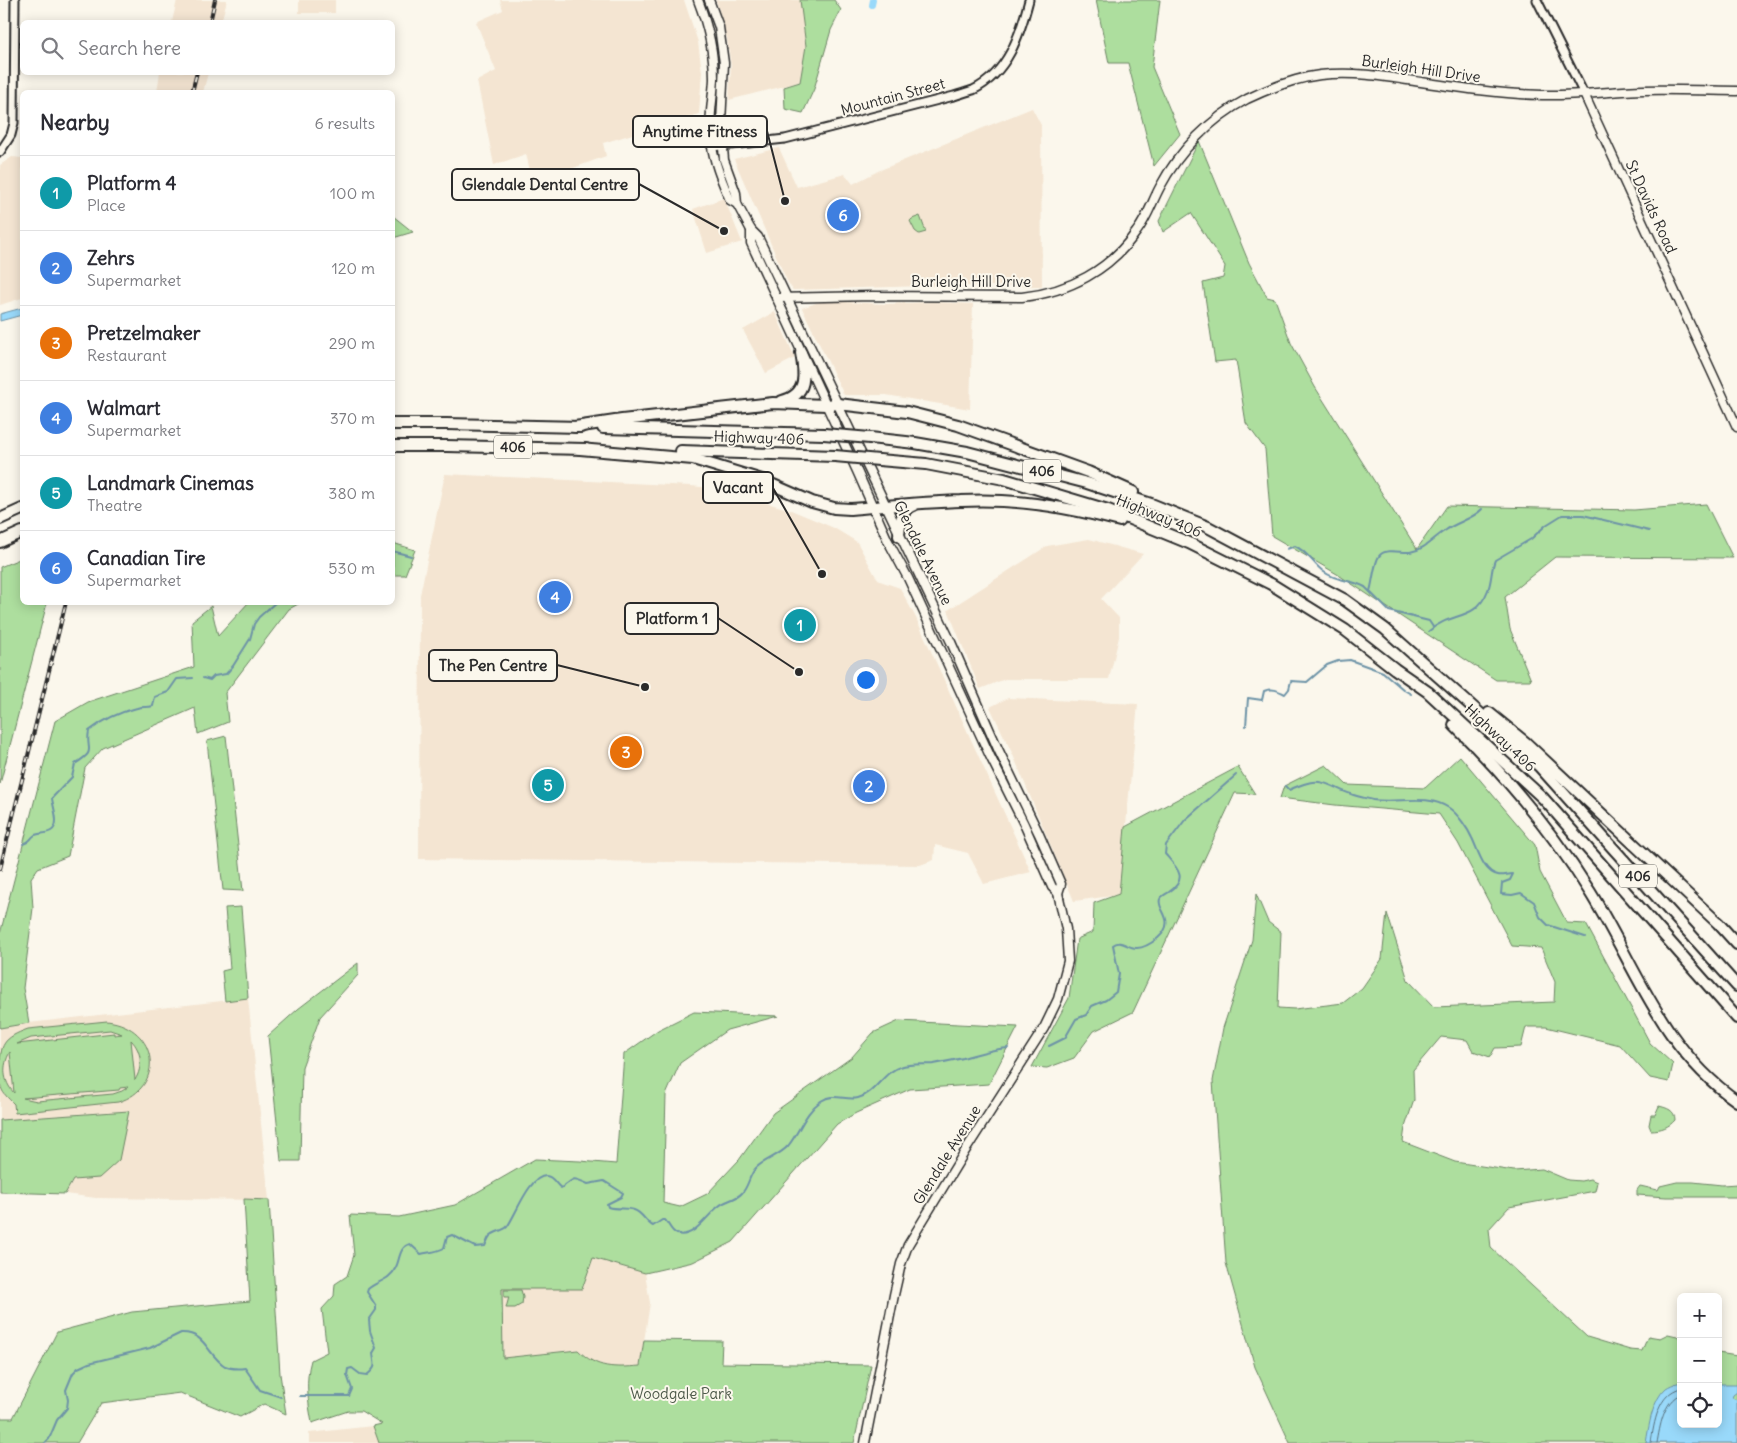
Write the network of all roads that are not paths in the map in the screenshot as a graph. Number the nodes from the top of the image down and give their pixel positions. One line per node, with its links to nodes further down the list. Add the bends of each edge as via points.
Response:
1 (14, 0): 10 (street, via 14,123 11,135)
2 (698, 0): 9 (main road, Glendale Avenue, via 713,51)
3 (710, 0): 8 (main road, Glendale Avenue, via 719,27 724,63)
4 (1029, 0): 8 (street, Mountain Street, via 1022,28 1007,59 973,90 785,139)
5 (1537, 0): 7 (street, St Davids Road)
6 (1737, 91): 7 (main road, Burleigh Hill Drive, via 1645,90)
7 (1584, 94): 14 (main road, Burleigh Hill Drive, via 1543,96 1486,92 1368,74 1305,78 1270,88 1245,100 1205,130 1174,165 1139,229 1118,255 1103,268 1061,289 1022,298); 21 (main road, St Davids Road)
8 (722, 146): 9 (street, Mountain Street); 11 (main road, Glendale Avenue)
9 (712, 147): 11 (main road, Glendale Avenue, via 716,167 730,200)
10 (0, 152)
11 (737, 204): 12 (main road, Glendale Avenue)
12 (751, 230): 13 (main road, Glendale Avenue, via 751,243); 14 (main road, Glendale Avenue, via 758,237)
13 (776, 298): 14 (main road, Burleigh Hill Drive); 15 (main road, Glendale Avenue)
14 (787, 298): 16 (main road, Glendale Avenue)
15 (802, 353): 17 (highway, via 804,380 798,393 785,400); 18 (main road, Glendale Avenue)
16 (838, 404): 18 (highway); 25 (main road, Glendale Avenue); 29 (highway, via 907,412 958,425 1088,472)
17 (754, 405): 18 (highway); 20 (highway)
18 (826, 406): 26 (main road, Glendale Avenue)
19 (395, 424): 20 (highway, Highway 406 / 406)
20 (575, 427): 29 (highway, Highway 406 / 406, bridge, via 824,434 915,443 967,452 1087,483)
21 (1737, 427)
22 (395, 446): 23 (highway, Highway 406 / 406)
23 (580, 448): 26 (highway, via 693,458 762,480 812,502 834,508); 33 (highway, Highway 406 / 406, bridge, via 835,456 926,464 1004,479 1108,510)
24 (919, 504): 25 (highway); 31 (highway, via 908,507 901,516); 33 (highway, via 963,500 1048,505 1096,515)
25 (885, 506): 26 (highway); 31 (main road, Glendale Avenue)
26 (873, 508): 37 (main road, Glendale Avenue)
27 (20, 510): 28 (highway)
28 (0, 519)
29 (1208, 527): 34 (highway, Highway 406 / 406, via 1345,600)
30 (20, 533): 32 (highway)
31 (899, 536): 36 (main road, Glendale Avenue)
32 (0, 542)
33 (1188, 543): 35 (highway, Highway 406 / 406, via 1271,584 1345,630)
34 (1385, 629): 39 (highway, via 1526,743); 40 (highway, Highway 406 / 406, via 1539,766)
35 (1395, 669): 41 (highway, Highway 406 / 406, via 1428,692 1543,798); 42 (highway, via 1478,748 1548,831 1595,901 1672,1037 1696,1067)
36 (976, 700): 37 (main road); 38 (main road, Glendale Avenue, via 1043,842 1060,884)
37 (965, 702): 38 (main road, Glendale Avenue, via 1052,887)
38 (1058, 893): 43 (main road, Glendale Avenue, via 1066,929 1068,960 1058,999 1044,1028 908,1246 894,1295)
39 (1737, 944)
40 (1737, 986)
41 (1737, 1018)
42 (1737, 1101)
43 (864, 1443)

